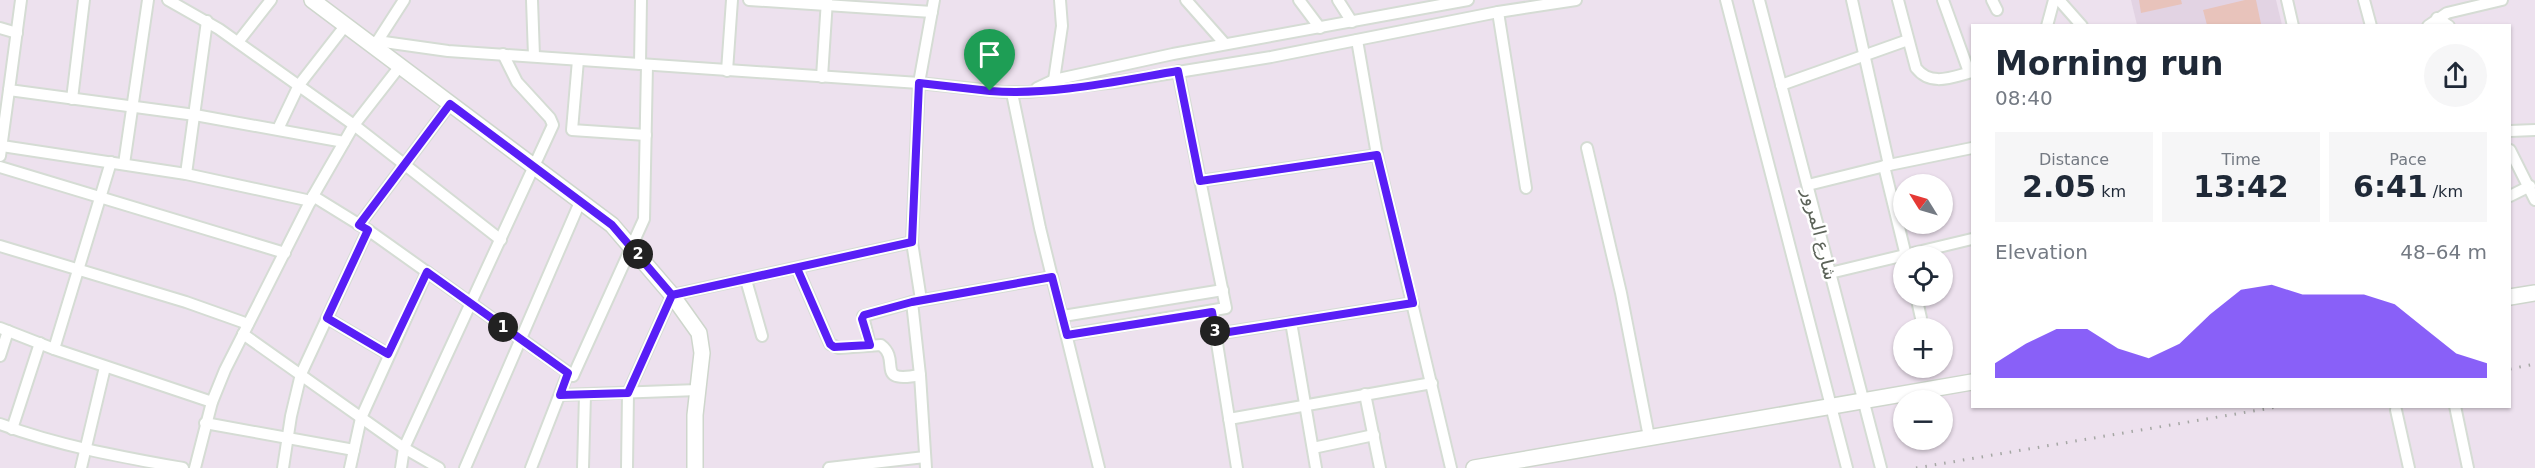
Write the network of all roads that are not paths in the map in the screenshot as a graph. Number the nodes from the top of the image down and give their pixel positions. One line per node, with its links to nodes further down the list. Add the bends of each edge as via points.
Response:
1 (21, 0): 47 (street)
2 (84, 0): 70 (street)
3 (148, 0): 73 (street)
4 (272, 0): 50 (street)
5 (312, 0): 32 (street)
6 (405, 0): 51 (street)
7 (532, 0): 54 (street)
8 (641, 0): 57 (street)
9 (732, 0): 59 (street)
10 (749, 0): 29 (street)
11 (934, 0): 33 (street)
12 (1060, 0): 63 (street, via 1061,33)
13 (1186, 0): 52 (street)
14 (1299, 0): 46 (street)
15 (1338, 0): 37 (street)
16 (1468, 0): 31 (street)
17 (1576, 0): 34 (street)
18 (1726, 0): 156 (street, شارع المرور)
19 (1759, 0): 66 (street, شارع المرور)
20 (1852, 0): 55 (street)
21 (1898, 0): 49 (street)
22 (1943, 0): 61 (street)
23 (2054, 0): 38 (street)
24 (2059, 0): 39 (street)
25 (2287, 0): 40 (street)
26 (2364, 0): 41 (street)
27 (2502, 0): 30 (street)
28 (171, 1): 36 (street)
29 (826, 2): 33 (street); 62 (street)
30 (2480, 2): 35 (street)
31 (1428, 4): 37 (street)
32 (329, 5): 44 (street)
33 (932, 12): 64 (street)
34 (1498, 12): 48 (street); 96 (street)
35 (2437, 18): 42 (street); 43 (street)
36 (207, 21): 50 (street); 74 (street)
37 (1352, 22): 46 (street)
38 (2048, 24)
39 (2080, 24)
40 (2293, 24)
41 (2370, 24)
42 (2430, 24)
43 (2446, 24)
44 (345, 26): 51 (street); 65 (street)
45 (0, 28): 47 (street)
46 (1320, 28): 52 (street)
47 (17, 33): 67 (street)
48 (1356, 40): 60 (street); 85 (street)
49 (1908, 40): 55 (street); 61 (street, via 1916,68 1926,78 1940,80)
50 (238, 42): 65 (street)
51 (376, 44): 53 (street); 58 (street)
52 (1225, 44): 63 (street)
53 (503, 54): 54 (street); 91 (street, via 517,81 553,122)
54 (534, 56): 56 (street)
55 (1865, 56): 66 (street); 89 (street)
56 (578, 60): 57 (street); 79 (street, via 572,130)
57 (644, 65): 59 (street); 79 (street)
58 (400, 66): 72 (street); 75 (street)
59 (727, 71): 62 (street)
60 (1178, 71): 68 (street); 93 (street)
61 (1971, 72)
62 (822, 77): 64 (street)
63 (1054, 80): 68 (street)
64 (919, 83): 69 (street); 105 (street)
65 (299, 85): 75 (street); 76 (street)
66 (1781, 85): 94 (street, شارع المرور)
67 (9, 90): 70 (street); 71 (street)
68 (1029, 92): 69 (street)
69 (1012, 93): 116 (street)
70 (72, 99): 73 (street)
71 (4, 102): 83 (street)
72 (450, 104): 88 (street); 91 (street)
73 (134, 106): 74 (street); 87 (street)
74 (195, 115): 76 (street); 92 (street)
75 (354, 124): 80 (street); 88 (street)
76 (278, 129): 80 (street)
77 (2535, 130): 78 (street)
78 (2511, 131)
79 (646, 135): 106 (street, via 645,214)
80 (344, 142): 98 (street)
81 (1587, 148): 165 (street)
82 (1971, 148): 89 (street)
83 (1, 151): 86 (street)
84 (2511, 152): 95 (street)
85 (1377, 155): 93 (street); 123 (street)
86 (111, 162): 87 (street); 99 (street)
87 (124, 164): 92 (street)
88 (404, 164): 102 (street); 103 (street)
89 (1886, 165): 94 (street); 108 (street)
90 (0, 166): 99 (street)
91 (535, 167): 101 (street); 103 (street)
92 (186, 174): 98 (street)
93 (1200, 181): 118 (street)
94 (1808, 185): 115 (street, شارع المرور)
95 (2530, 186): 97 (street); 100 (street)
96 (1526, 188)
97 (2511, 196)
98 (312, 198): 102 (street); 110 (street)
99 (102, 199): 110 (street); 113 (street)
100 (2535, 200)
101 (580, 202): 106 (street); 136 (street)
102 (363, 228): 114 (street); 128 (street)
103 (501, 240): 124 (street)
104 (1971, 240): 109 (street)
105 (912, 242): 112 (street); 122 (street)
106 (631, 244): 120 (street); 143 (street, via 576,372 573,376)
107 (0, 246): 113 (street)
108 (1904, 246)
109 (1947, 246)
110 (285, 253): 132 (street)
111 (1893, 259): 115 (street)
112 (797, 268): 117 (street); 138 (street, via 830,344 839,348)
113 (80, 270): 132 (street, via 186,302); 139 (street)
114 (427, 272): 124 (street); 140 (street)
115 (1830, 273): 153 (street, شارع المرور)
116 (1052, 277): 122 (street); 127 (street)
117 (746, 280): 120 (street); 135 (street)
118 (1223, 290): 126 (street, via 1226,308); 127 (street)
119 (2535, 293): 121 (street)
120 (672, 295): 148 (street, via 699,333 702,353); 149 (street)
121 (2511, 297)
122 (916, 301): 138 (street, via 863,316); 145 (street)
123 (1413, 303): 130 (street); 146 (street)
124 (471, 304): 136 (street); 168 (street)
125 (1918, 306): 129 (street)
126 (1212, 312): 133 (street); 134 (street)
127 (1063, 316): 134 (street)
128 (327, 318): 140 (street); 144 (street)
129 (1921, 318)
130 (1291, 322): 133 (street); 155 (street)
131 (4, 329): 137 (street); 141 (street)
132 (246, 329): 144 (street); 154 (street)
133 (1216, 334): 160 (street)
134 (1067, 335): 185 (street)
135 (762, 336)
136 (520, 339): 143 (street); 179 (street)
137 (40, 343): 139 (street); 163 (street)
138 (870, 345): 145 (street, via 884,347 895,377)
139 (54, 349): 142 (street)
140 (388, 354): 159 (street)
141 (0, 356)
142 (105, 367): 154 (street); 167 (street)
143 (568, 373): 152 (street)
144 (301, 374): 159 (street); 166 (street)
145 (920, 375): 171 (street)
146 (1432, 382): 151 (street); 189 (street)
147 (1971, 382): 153 (street)
148 (698, 390): 149 (street); 183 (street)
149 (628, 393): 150 (street); 182 (street)
150 (585, 394): 152 (street); 181 (street)
151 (1365, 394): 155 (street); 164 (street)
152 (560, 395): 180 (street)
153 (1863, 401): 156 (street); 192 (street, شارع المرور)
154 (212, 402): 161 (street)
155 (1305, 405): 160 (street); 169 (street)
156 (1831, 407): 165 (street); 191 (street, شارع المرور)
157 (2454, 408): 194 (street)
158 (2396, 410): 193 (street)
159 (361, 418): 168 (street); 170 (street)
160 (1229, 419): 186 (street)
161 (205, 423): 166 (street); 174 (street)
162 (0, 424): 163 (street)
163 (12, 429): 167 (street)
164 (1374, 435): 169 (street); 188 (street)
165 (1648, 437): 190 (street)
166 (287, 438): 170 (street); 175 (street)
167 (86, 448): 172 (street); 173 (street)
168 (404, 448): 177 (street); 178 (street)
169 (1313, 448): 187 (street)
170 (354, 450): 176 (street)
171 (925, 463): 184 (street)
172 (81, 468)
173 (183, 468)
174 (195, 468)
175 (283, 468)
176 (350, 468)
177 (400, 468)
178 (439, 468)
179 (465, 468)
180 (531, 468)
181 (583, 468)
182 (627, 468)
183 (695, 468)
184 (829, 468)
185 (1099, 468)
186 (1237, 468)
187 (1316, 468)
188 (1380, 468)
189 (1451, 468)
190 (1474, 468)
191 (1848, 468)
192 (1881, 468)
193 (2409, 468)
194 (2468, 468)

